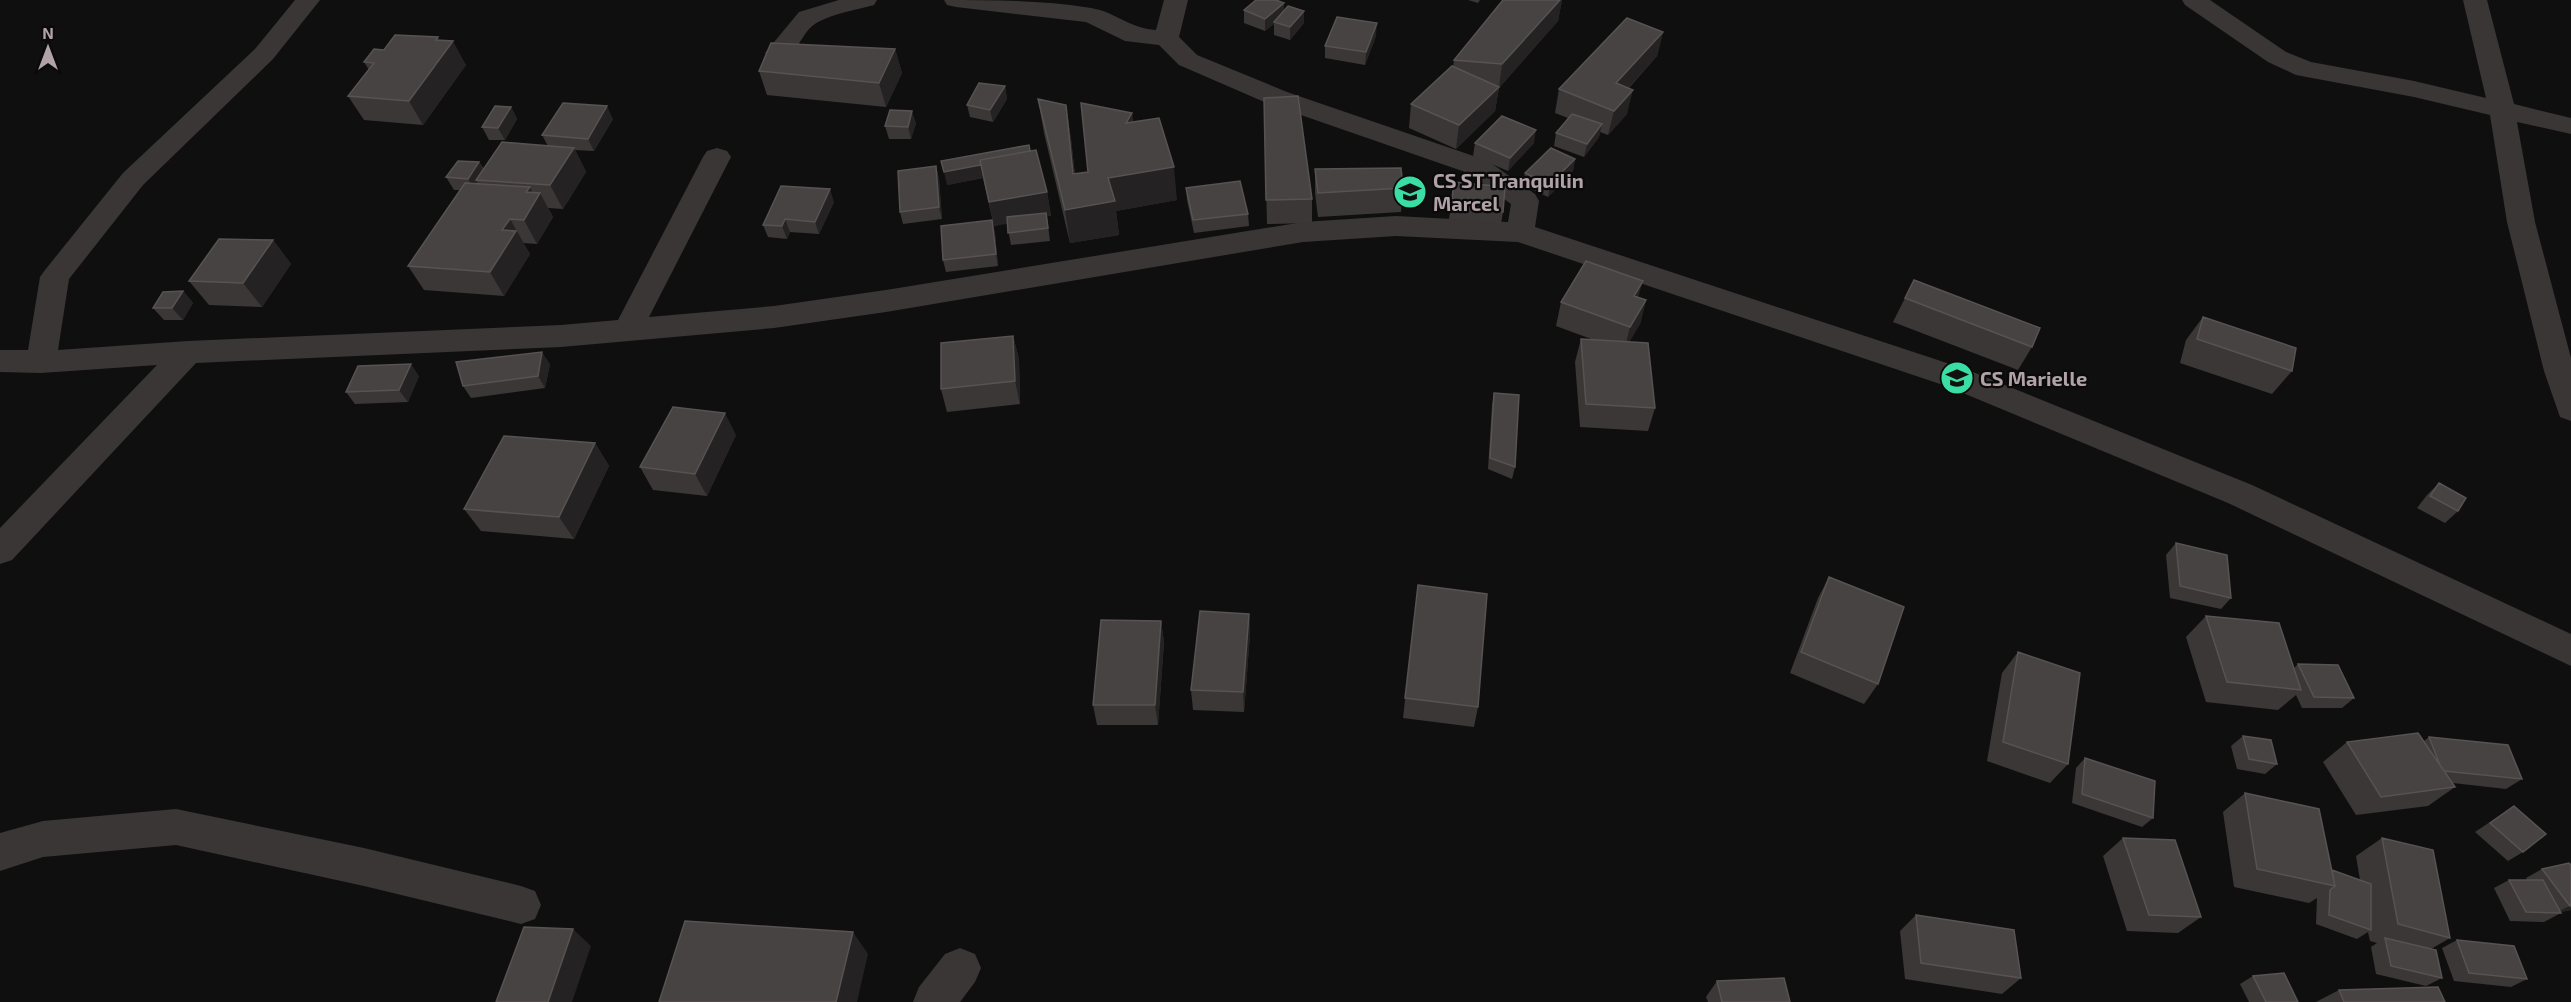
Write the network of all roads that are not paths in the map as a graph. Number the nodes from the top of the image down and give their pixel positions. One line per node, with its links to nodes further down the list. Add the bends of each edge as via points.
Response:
1 (308, 0): 16 (street, via 264,54 133,179 54,277)
2 (865, 0): 8 (street, via 808,17)
3 (956, 0): 7 (street, via 1092,15 1134,36)
4 (1176, 0): 7 (street)
5 (2194, 0): 9 (street, via 2277,57 2305,69)
6 (2475, 0): 9 (street)
7 (1166, 38): 12 (street, via 1188,60 1278,98 1478,167 1525,201)
8 (778, 53)
9 (2502, 110): 10 (street); 17 (street, via 2521,222)
10 (2571, 126)
11 (717, 157): 13 (street)
12 (1521, 232): 13 (street, via 1395,226 1303,232 885,302); 19 (street, via 1957,378 2240,494)
13 (628, 330): 14 (street)
14 (188, 352): 16 (street); 18 (street)
15 (0, 361): 16 (street)
16 (41, 362)
17 (2571, 409)
18 (0, 550)
19 (2571, 651)
20 (0, 852): 21 (street, via 43,839 176,827)
21 (521, 905)
22 (960, 968): 23 (street)
23 (933, 1002)

